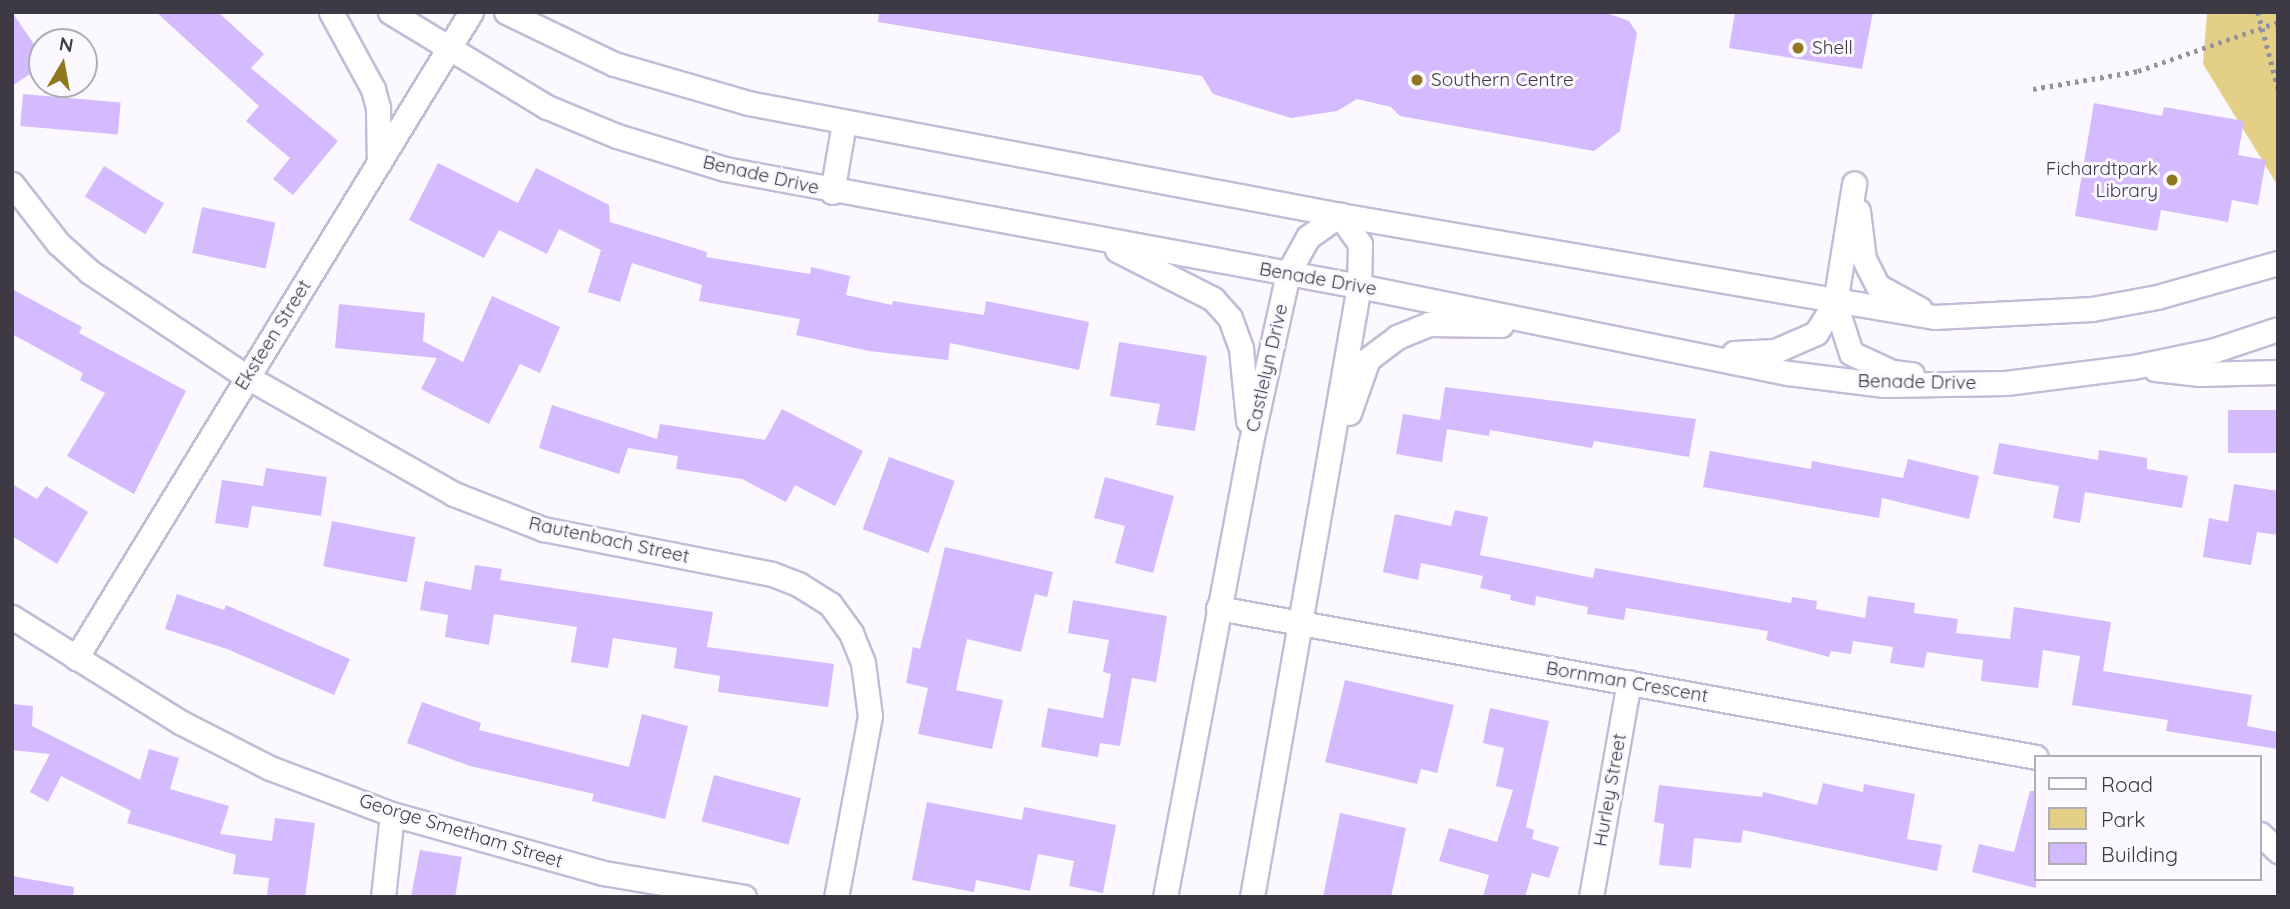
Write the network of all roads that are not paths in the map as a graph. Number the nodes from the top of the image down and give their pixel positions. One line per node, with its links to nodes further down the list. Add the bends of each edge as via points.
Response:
1 (331, 12): 7 (street, via 373,89)
2 (390, 12): 5 (street, Benade Drive)
3 (471, 12): 5 (street, Eksteen Street)
4 (506, 12): 6 (street, via 546,35 625,68 748,103)
5 (447, 51): 7 (street, Eksteen Street); 9 (street, Benade Drive, via 547,107 617,136 725,169)
6 (844, 123): 9 (street); 10 (street)
7 (379, 163): 22 (street, Eksteen Street)
8 (12, 184): 22 (street, Rautenbach Street, via 58,243 90,272)
9 (832, 192): 11 (street, Benade Drive)
10 (1340, 215): 13 (street, Castlelyn Drive, via 1308,237); 14 (street, via 1360,244); 15 (street)
11 (1095, 239): 13 (street, Benade Drive); 24 (street, via 1213,299 1230,318 1241,349)
12 (2278, 263): 16 (street, via 2171,294 2092,309 2025,316)
13 (1289, 273): 14 (street, Benade Drive); 24 (street, Castlelyn Drive)
14 (1360, 286): 17 (street, Benade Drive); 25 (street)
15 (1835, 303): 16 (street); 16 (street, via 1854,184 1864,259 1878,286); 19 (street, via 1816,333 1775,351 1726,353); 23 (street, via 1851,353 1892,372)
16 (1934, 317)
17 (1556, 326): 19 (street, Benade Drive); 25 (street, via 1429,324 1397,337 1368,359)
18 (2278, 329): 20 (street, Benade Drive, via 2215,350)
19 (1635, 341): 23 (street, Benade Drive, via 1788,373 1884,385)
20 (2133, 367): 21 (street, via 2198,374); 23 (street, Benade Drive)
21 (2278, 372)
22 (247, 377): 29 (street, Eksteen Street); 37 (street, Rautenbach Street, via 422,477 488,509 543,529 772,574 830,604 851,633 863,663 870,716)
23 (2006, 383)
24 (1250, 446): 26 (street, Castlelyn Drive)
25 (1327, 476): 28 (street)
26 (1218, 608): 28 (street, Bornman Crescent); 38 (street, Castlelyn Drive)
27 (12, 617): 29 (street, George Smetham Street)
28 (1301, 623): 30 (street, Bornman Crescent); 39 (street)
29 (76, 658): 32 (street, George Smetham Street, via 220,744)
30 (1629, 682): 31 (street, Bornman Crescent); 40 (street, Hurley Street)
31 (2035, 757)
32 (392, 814): 35 (street); 36 (street, George Smetham Street, via 604,873)
33 (2262, 836): 34 (street)
34 (2278, 851)
35 (383, 897)
36 (744, 897)
37 (836, 897)
38 (1165, 897)
39 (1252, 897)
40 (1591, 897)

